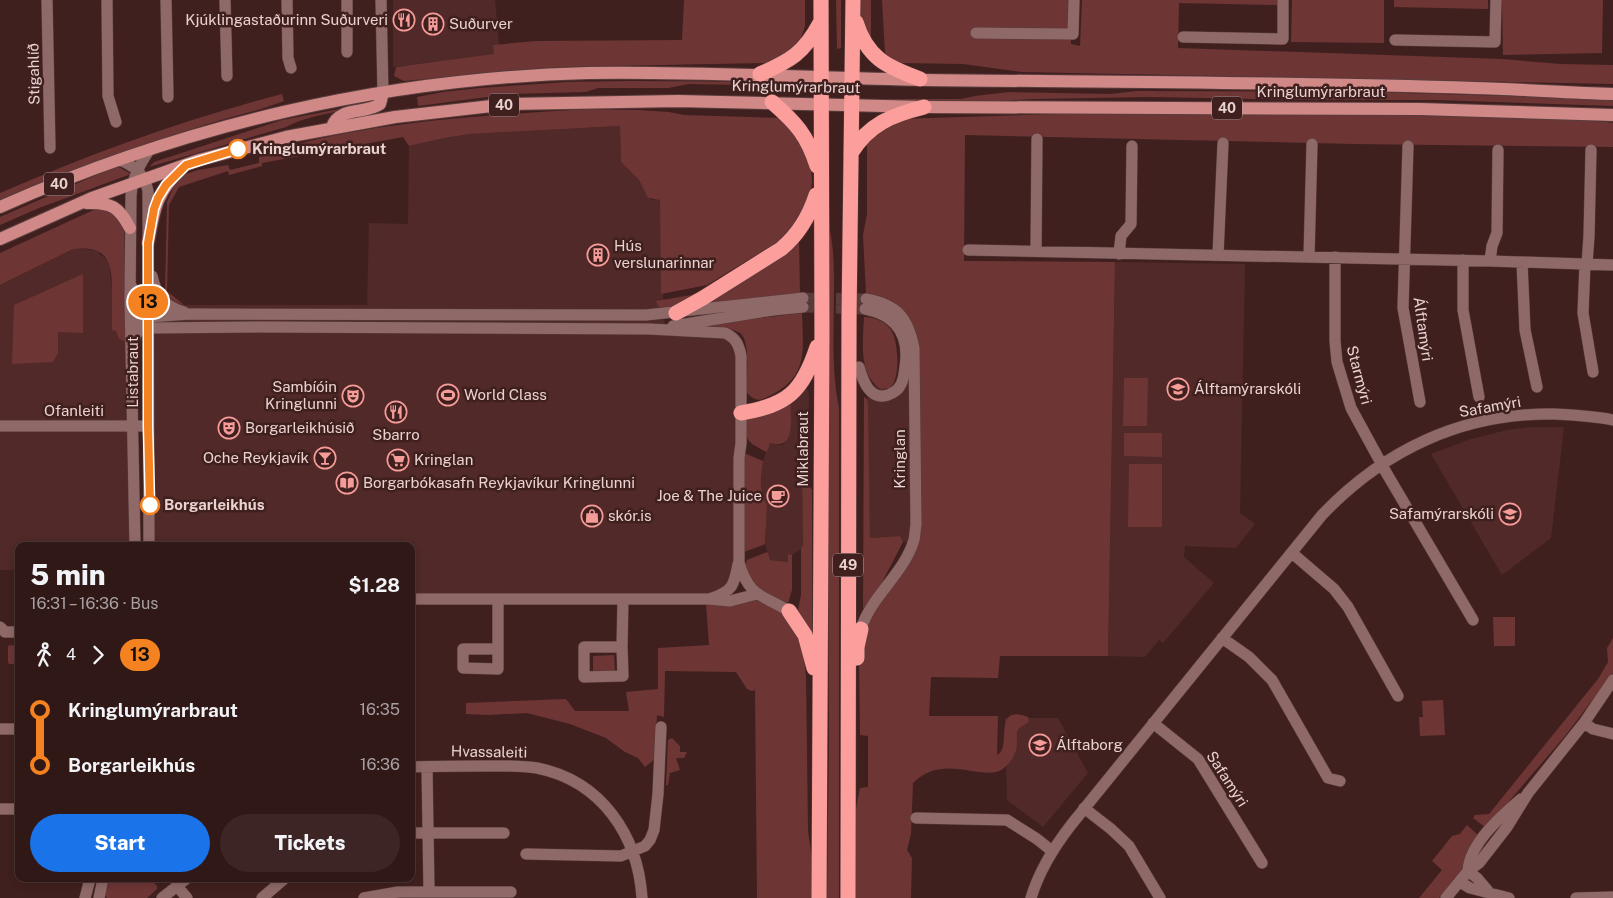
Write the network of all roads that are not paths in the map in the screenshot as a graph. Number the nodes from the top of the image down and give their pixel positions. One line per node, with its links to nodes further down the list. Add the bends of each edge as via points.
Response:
1 (47, 0): 39 (street, Stigahlíð)
2 (107, 0): 32 (street, via 108,96)
3 (166, 0): 26 (street)
4 (225, 0): 20 (street)
5 (286, 0): 18 (street)
6 (347, 0): 17 (street)
7 (381, 0): 24 (street)
8 (820, 0): 13 (highway, Miklabraut / 49)
9 (1074, 0): 14 (street, via 1073,34)
10 (1283, 0): 15 (street, via 1283,39)
11 (1496, 0): 16 (street, via 1495,42)
12 (853, 6): 22 (highway, 49); 23 (highway, via 864,44 874,56)
13 (820, 22): 19 (highway, via 807,45 794,57); 21 (highway, Miklabraut / 49)
14 (976, 33)
15 (1183, 37)
16 (1395, 40)
17 (347, 52)
18 (291, 68)
19 (760, 74): 21 (main road, Kringlumýrarbraut / 40); 24 (main road, Kringlumýrarbraut / 40, via 587,73 470,81)
20 (227, 76)
21 (822, 77): 22 (main road, Kringlumýrarbraut / 40); 28 (highway, Miklabraut / 49)
22 (852, 78): 23 (main road, Kringlumýrarbraut / 40); 29 (highway, 49)
23 (920, 80): 25 (main road, Kringlumýrarbraut / 40, via 1476,88)
24 (383, 93): 33 (main road, via 380,104 375,108 340,115); 40 (main road, Kringlumýrarbraut / 40, via 218,128)
25 (1613, 94)
26 (168, 98)
27 (772, 102): 28 (main road, Kringlumýrarbraut / 40); 33 (main road, Kringlumýrarbraut / 40, via 509,104); 47 (highway, via 803,134 814,155)
28 (821, 104): 29 (main road, Kringlumýrarbraut / 40); 47 (highway, Miklabraut / 49)
29 (852, 104): 30 (main road, Kringlumýrarbraut / 40); 43 (highway, 49)
30 (924, 107): 31 (main road, Kringlumýrarbraut / 40, via 1410,109); 43 (highway, via 880,122 862,136)
31 (1613, 115)
32 (116, 122)
33 (332, 127): 45 (main road, Kringlumýrarbraut / 40)
34 (1037, 139): 55 (street)
35 (1223, 143): 57 (street)
36 (1312, 144): 58 (street)
37 (1132, 146): 56 (street, via 1131,224 1121,236)
38 (1408, 146): 60 (street, Álftamýri)
39 (50, 148)
40 (150, 149): 44 (main road, Kringlumýrarbraut / 40); 46 (street)
41 (1498, 150): 62 (street, via 1497,233)
42 (1591, 150): 65 (street)
43 (851, 153): 70 (highway, 49)
44 (118, 160): 46 (street); 50 (main road, Kringlumýrarbraut / 40)
45 (186, 165): 46 (main road, Kringlumýrarbraut / 40); 53 (main road, via 158,198)
46 (141, 175): 48 (main road, Kringlumýrarbraut / 40); 53 (street, Listabraut, via 148,191)
47 (820, 178): 68 (highway, via 811,210 792,240 768,259); 73 (highway, Miklabraut / 49)
48 (132, 184): 49 (main road, Kringlumýrarbraut / 40); 51 (street, Listabraut)
49 (74, 205): 51 (main road, via 108,204 123,214); 52 (main road, Kringlumýrarbraut / 40)
50 (0, 207)
51 (130, 228): 67 (street, Listabraut)
52 (0, 240)
53 (148, 243): 64 (street, Listabraut)
54 (968, 250): 55 (street)
55 (1036, 251): 56 (street)
56 (1120, 254): 57 (street)
57 (1218, 255): 58 (street)
58 (1309, 257): 59 (street)
59 (1335, 257): 60 (street); 85 (street, Starmýri, via 1337,362 1351,408)
60 (1404, 259): 61 (street); 79 (street, Álftamýri, via 1402,308)
61 (1463, 260): 62 (street); 78 (street, via 1464,310)
62 (1490, 261): 63 (street)
63 (1522, 262): 65 (street); 77 (street, via 1525,330)
64 (148, 263): 69 (street, via 163,302); 71 (street, Listabraut)
65 (1586, 264): 66 (street); 76 (street, via 1583,313)
66 (1613, 265)
67 (131, 285): 71 (street); 74 (street, Listabraut)
68 (676, 312): 69 (street, via 646,315); 72 (street, via 803,303)
69 (190, 314): 71 (street)
70 (849, 319): 75 (highway, via 858,345); 120 (highway, 49)
71 (146, 322): 72 (street, via 262,327); 74 (street); 84 (street, Listabraut)
72 (649, 330): 80 (street, via 725,332 732,336 742,356)
73 (822, 334): 80 (highway, via 810,369 795,392 769,407); 104 (highway, Miklabraut / 49)
74 (132, 345): 83 (street, Listabraut)
75 (859, 367): 98 (street, Kringlan, via 866,387 872,393 885,396 900,387 906,361 900,329 885,314 866,304 887,304 901,315 911,333 914,348 916,525 906,558 873,603)
76 (1593, 372)
77 (1537, 387)
78 (1479, 397)
79 (1420, 402)
80 (741, 413): 89 (street)
81 (1613, 420): 85 (street, Safamýri, via 1570,415 1497,419 1438,435)
82 (0, 426): 83 (street, Ofanleiti)
83 (134, 426): 84 (street, Ofanleiti); 86 (street, Listabraut)
84 (148, 426): 87 (street, Listabraut)
85 (1381, 464): 88 (street, Safamýri, via 1339,497); 96 (street)
86 (135, 542)
87 (149, 542)
88 (1292, 553): 100 (street, Safamýri); 106 (street, via 1334,589 1348,607)
89 (739, 563): 90 (street, via 744,578); 94 (street, via 734,584 729,590)
90 (757, 594): 94 (street, via 730,601); 95 (street)
91 (415, 599): 92 (street)
92 (498, 599): 93 (street); 102 (street)
93 (623, 599): 94 (street); 101 (street)
94 (708, 599)
95 (789, 611): 104 (highway, via 805,635)
96 (1473, 620)
97 (0, 627): 99 (street, via 5,632)
98 (861, 629): 120 (highway, via 857,647 857,774)
99 (15, 632)
100 (1222, 638): 108 (street, Safamýri); 116 (street, via 1249,657 1272,680 1328,778)
101 (622, 647)
102 (498, 649)
103 (1613, 680): 107 (street)
104 (819, 687): 146 (highway, Miklabraut / 49)
105 (1613, 689): 107 (street)
106 (1398, 696)
107 (1603, 696): 109 (street)
108 (1153, 723): 117 (street, Safamýri); 128 (street, Safamýri, via 1198,759)
109 (1584, 723): 113 (street, via 1593,730); 129 (street, via 1528,793 1484,836 1471,856)
110 (661, 727): 126 (street, via 654,830 645,846)
111 (0, 729): 112 (street)
112 (15, 729)
113 (1613, 734)
114 (415, 767): 115 (street, Hvassaleiti)
115 (427, 767): 123 (street); 126 (street, Hvassaleiti, via 526,766 552,772 577,784 602,803 622,829)
116 (1340, 781)
117 (1084, 808): 125 (street, Safamýri); 149 (street, via 1129,846)
118 (0, 809): 119 (street)
119 (15, 809)
120 (848, 811): 147 (highway, 49)
121 (916, 818): 125 (street, via 1007,820)
122 (415, 833): 123 (street)
123 (429, 833): 124 (street); 135 (street)
124 (504, 833)
125 (1052, 851): 148 (street, Safamýri)
126 (634, 852): 127 (street, via 620,856); 145 (street, Hvassaleiti)
127 (526, 854)
128 (1262, 863)
129 (1468, 872): 133 (street); 137 (street)
130 (89, 882): 139 (street)
131 (102, 882): 140 (street)
132 (281, 882): 143 (street)
133 (1460, 882): 137 (street); 150 (street)
134 (181, 883): 141 (street); 142 (street)
135 (429, 891): 136 (street); 144 (street)
136 (511, 892)
137 (1488, 892): 151 (street)
138 (1613, 897): 152 (street)
139 (85, 898)
140 (99, 898)
141 (162, 898)
142 (187, 898)
143 (262, 898)
144 (364, 898)
145 (642, 898)
146 (819, 898)
147 (848, 898)
148 (1031, 898)
149 (1160, 898)
150 (1446, 898)
151 (1510, 898)
152 (1576, 898)

